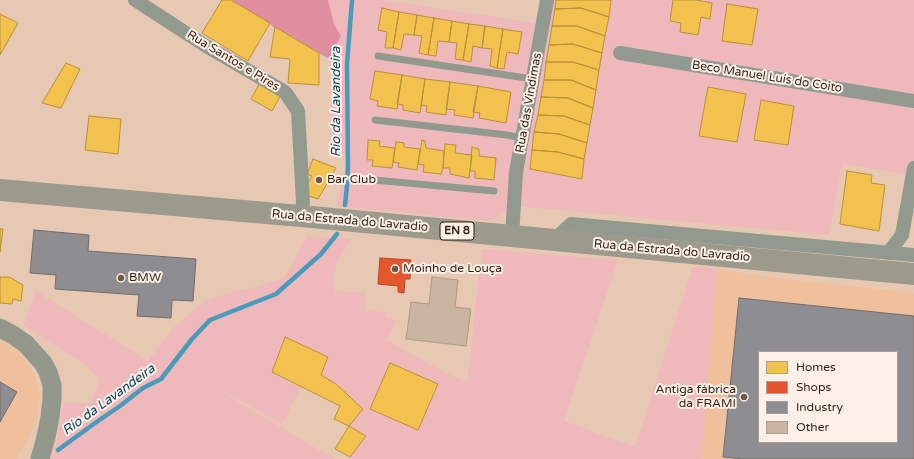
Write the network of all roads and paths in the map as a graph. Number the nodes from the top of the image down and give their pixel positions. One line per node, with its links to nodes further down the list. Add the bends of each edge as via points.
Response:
1 (135, 0): 13 (street, Rua Santos e Pires, via 206,46 285,92 298,111 303,202)
2 (547, 0): 5 (street, Rua das Vindimas)
3 (620, 52): 6 (street, Beco Manuel Luís do Coito)
4 (378, 56): 5 (lane)
5 (532, 79): 8 (street, Rua das Vindimas)
6 (914, 101)
7 (375, 120): 8 (lane)
8 (522, 138): 14 (street, Rua das Vindimas, via 516,172)
9 (914, 168): 16 (street, via 902,235)
10 (374, 180): 12 (lane)
11 (0, 190): 13 (main road, Rua da Estrada do Lavradio / EN 8)
12 (494, 191)
13 (301, 216): 14 (main road, Rua da Estrada do Lavradio / EN 8)
14 (512, 236): 15 (main road, Rua da Estrada do Lavradio / EN 8)
15 (554, 240): 16 (street, via 571,224); 18 (main road, Rua da Estrada do Lavradio / EN 8)
16 (888, 253): 17 (street)
17 (914, 255)
18 (914, 274)
19 (0, 328): 20 (street, via 26,344 43,363 52,385 50,417)
20 (40, 459)

